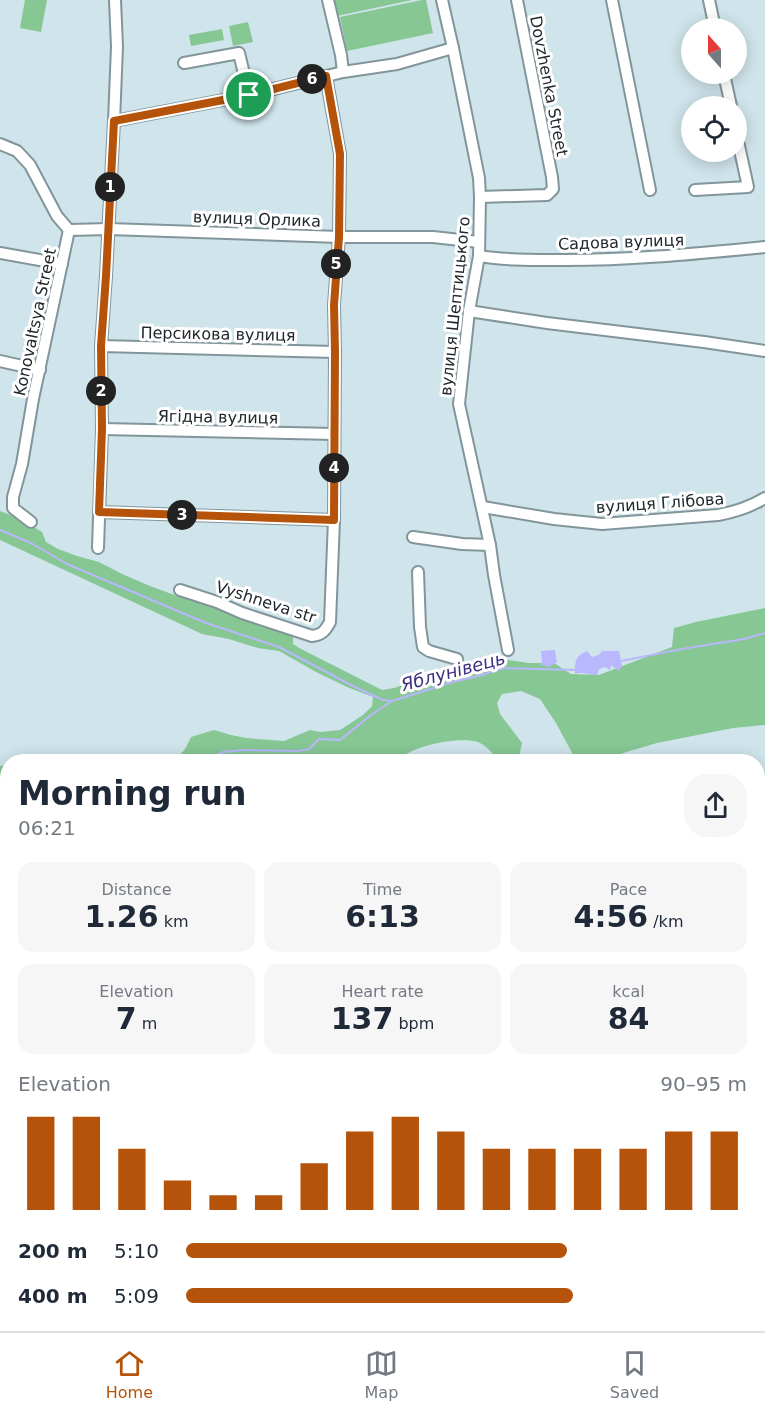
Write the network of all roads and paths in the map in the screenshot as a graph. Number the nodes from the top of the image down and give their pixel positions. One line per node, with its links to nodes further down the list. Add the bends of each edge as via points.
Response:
1 (115, 0): 13 (street)
2 (328, 0): 10 (street)
3 (442, 0): 8 (street, вулиця Шептицького)
4 (517, 0): 18 (street, Dovzhenka Street, via 553,189 547,195)
5 (612, 0): 16 (street)
6 (709, 0): 7 (street)
7 (713, 18)
8 (453, 48): 10 (street, via 397,64); 18 (street, вулиця Шептицького)
9 (184, 63): 12 (street, via 239,53)
10 (343, 72): 11 (street)
11 (326, 76): 12 (street); 21 (street, Vyshneva str, via 340,154)
12 (249, 95): 13 (street)
13 (114, 121): 19 (street)
14 (0, 144): 20 (street, Konovaltsya Street, via 17,151 30,165 57,216)
15 (743, 162): 17 (street, via 748,187)
16 (650, 190)
17 (695, 190)
18 (480, 197): 22 (street, вулиця Шептицького)
19 (109, 229): 20 (street, вулиця Орлика); 21 (street, вулиця Орлика); 28 (street)
20 (69, 230): 26 (street, Konovaltsya Street)
21 (339, 237): 22 (street, вулиця Орлика, via 433,237); 30 (street, Vyshneva str)
22 (479, 242): 25 (street, вулиця Шептицького)
23 (765, 247): 25 (street, Садова вулиця, via 582,261)
24 (0, 253): 26 (street)
25 (478, 256): 27 (street, вулиця Шептицького)
26 (62, 264): 32 (street, Konovaltsya Street)
27 (469, 311): 29 (street); 36 (street, вулиця Шептицького, via 459,404)
28 (101, 346): 30 (street, Персикова вулиця); 33 (street)
29 (765, 351)
30 (335, 352): 34 (street, Vyshneva str)
31 (0, 361): 32 (street)
32 (40, 370): 39 (street, Konovaltsya Street, via 13,497 13,508)
33 (102, 429): 34 (street, Ягідна вулиця); 37 (street)
34 (334, 434): 38 (street, Vyshneva str)
35 (765, 498): 36 (street, вулиця Глібова, via 734,513 602,524)
36 (483, 507): 41 (street, вулиця Шептицького)
37 (99, 512): 38 (street); 42 (street)
38 (334, 520): 44 (street, Vyshneva str, via 330,622 320,635 312,636)
39 (31, 522)
40 (413, 537): 41 (street)
41 (490, 544): 45 (street, вулиця Шептицького)
42 (98, 548)
43 (418, 572): 46 (street, via 423,647)
44 (180, 590)
45 (508, 650)
46 (457, 659)

